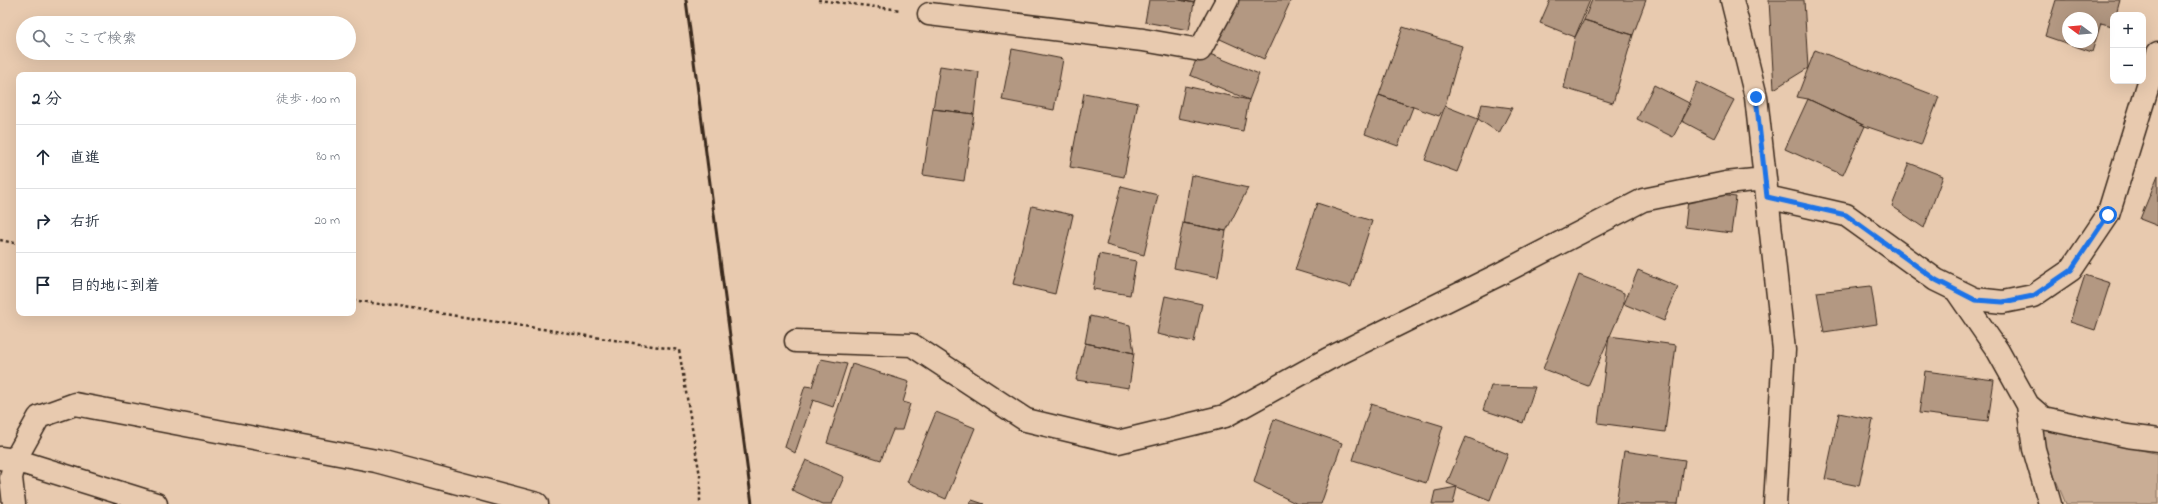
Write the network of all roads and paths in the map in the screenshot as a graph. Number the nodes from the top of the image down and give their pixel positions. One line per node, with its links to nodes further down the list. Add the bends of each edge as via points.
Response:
1 (818, 0): 4 (path)
2 (1227, 0): 4 (street, via 1200,50 1142,40)
3 (1732, 0): 6 (street, via 1756,97)
4 (929, 14)
5 (2158, 53): 9 (street, via 2108,215 2071,270 2033,296 2003,302 1975,300)
6 (1766, 188): 9 (street, via 1846,215 1936,280); 11 (street, via 1726,183 1643,200 1328,359 1225,416 1118,442 1026,420 912,345); 19 (street, via 1784,350)
7 (0, 240): 8 (path)
8 (16, 243)
9 (1956, 290): 12 (street, via 1998,352)
10 (356, 300): 18 (path, via 679,350 700,476)
11 (796, 341)
12 (2028, 406): 13 (street, via 2043,418); 20 (street, via 2034,449)
13 (2158, 440)
14 (16, 461): 15 (street, via 11,478); 16 (street); 17 (street, via 40,417 75,404 376,461)
15 (14, 504)
16 (156, 504)
17 (537, 504)
18 (700, 504)
19 (1775, 504)
20 (2050, 504)

